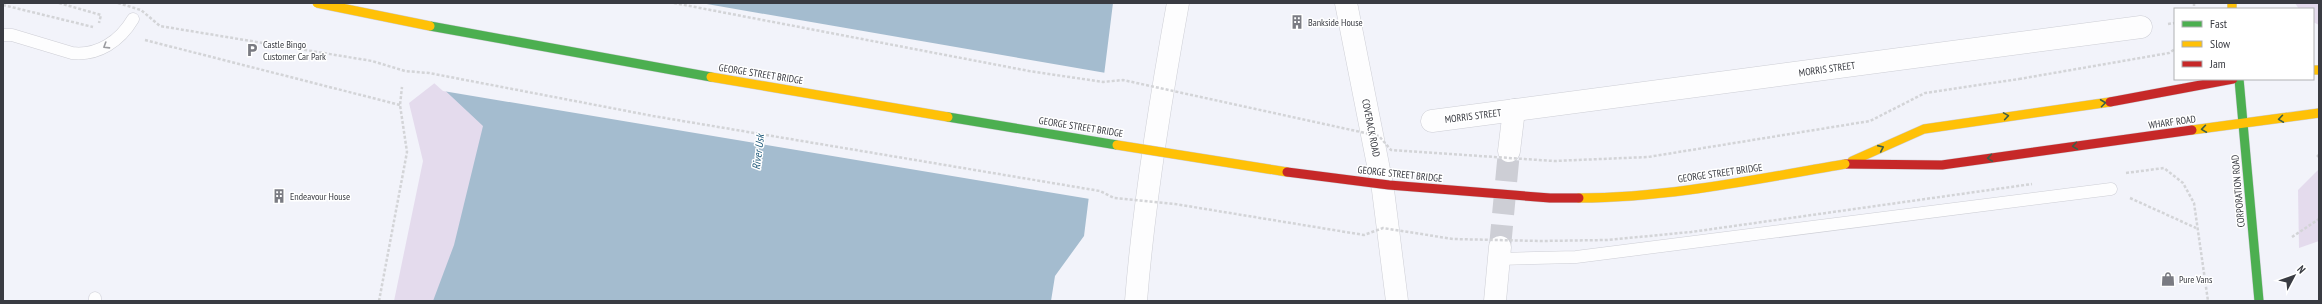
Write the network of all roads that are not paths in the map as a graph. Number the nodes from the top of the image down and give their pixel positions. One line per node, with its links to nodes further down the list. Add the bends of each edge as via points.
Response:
1 (317, 3): 15 (main road, GEORGE STREET BRIDGE, bridge, via 698,74 1175,154 1389,185 1550,198 1624,198)
2 (1178, 3): 18 (street, via 1160,101)
3 (1346, 3): 19 (street, COVERACK ROAD, via 1383,190)
4 (133, 19): 6 (lane, one-way to 6, via 122,35 102,48 82,54 12,35)
5 (2140, 27): 9 (street, MORRIS STREET)
6 (3, 35)
7 (2228, 80): 15 (main road, GEORGE STREET BRIDGE, one-way to 7, via 1924,129 2144,97)
8 (2239, 80): 12 (main road, CORPORATION ROAD)
9 (1514, 110): 11 (street, MORRIS STREET); 13 (street, MORRIS STREET)
10 (2319, 113): 12 (main road, WHARF ROAD, one-way to 12)
11 (1432, 121)
12 (2243, 124): 14 (main road, WHARF ROAD, one-way to 14); 21 (main road, CORPORATION ROAD)
13 (1509, 151)
14 (2028, 153): 15 (main road, GEORGE STREET BRIDGE, one-way to 15, via 1942,165)
15 (1845, 164)
16 (2111, 189): 17 (lane, via 1576,257)
17 (1500, 253): 20 (street)
18 (1136, 301)
19 (1396, 301)
20 (1495, 301)
21 (2259, 301)

